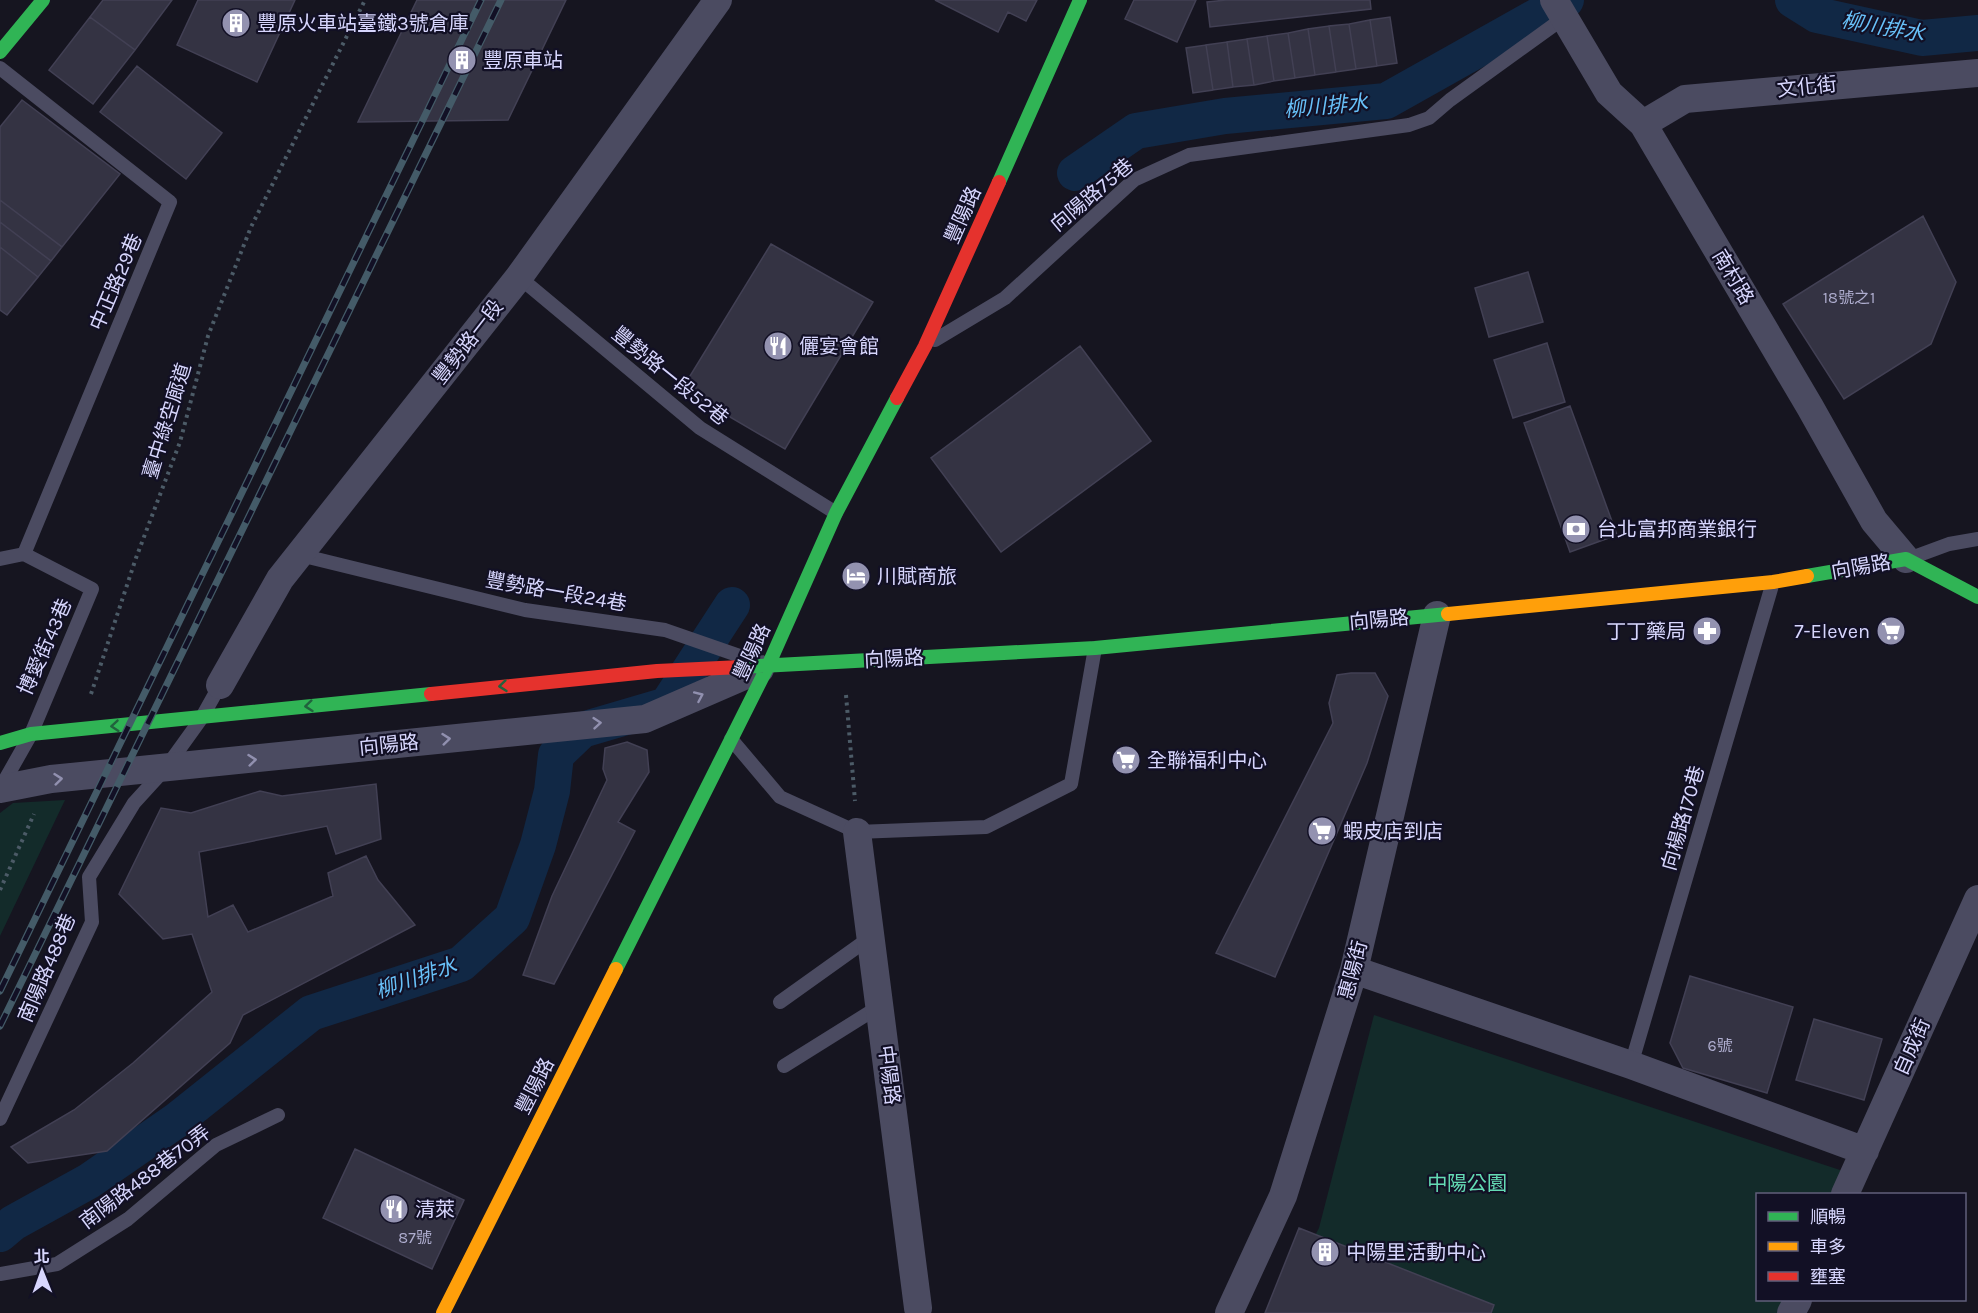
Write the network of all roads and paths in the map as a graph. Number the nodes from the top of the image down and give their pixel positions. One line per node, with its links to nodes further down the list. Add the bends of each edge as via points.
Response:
1 (43, 0): 6 (street)
2 (365, 0): 26 (path, 臺中綠空廊道, via 251,227 204,347 180,442)
3 (718, 0): 10 (street, 豐勢路一段)
4 (1080, 0): 11 (street, 豐陽路)
5 (1560, 8): 9 (street, 南村路, via 1608,93); 11 (lane, 向陽路75巷, via 1429,118 1402,126 1189,155 1147,172 1005,298)
6 (0, 52)
7 (0, 68): 14 (lane, 中正路29巷, via 170,202)
8 (1978, 73): 9 (street, 文化街, via 1685,99)
9 (1643, 124): 17 (street, 南村路, via 1874,521)
10 (519, 277): 12 (lane, 豐勢路一段52巷, via 699,428); 15 (street, 豐勢路一段)
11 (925, 346): 12 (street, 豐陽路)
12 (836, 513): 22 (street, 豐陽路)
13 (1978, 539): 17 (lane)
14 (24, 554): 16 (lane); 27 (lane, 博愛街43巷, via 92,589)
15 (300, 555): 22 (lane, 豐勢路一段24巷, via 525,610 665,630); 23 (street, 豐勢路一段, via 280,579)
16 (0, 559)
17 (1906, 559): 18 (street, 向陽路); 19 (street, 向陽路)
18 (1773, 582): 20 (street, 向陽路); 40 (lane, 向楊路170巷)
19 (1978, 597)
20 (1437, 615): 21 (street, 向陽路); 37 (street, 惠陽街)
21 (1095, 648): 22 (street, 向陽路); 33 (lane, via 1071,784 986,827)
22 (768, 666): 25 (street, 向陽路, one-way to 25, via 562,680); 28 (street, 豐陽路); 30 (street, 向陽路, one-way to 22, via 645,719)
23 (220, 685): 25 (lane, 南陽路488巷)
24 (846, 689): 33 (path)
25 (201, 718): 26 (street, 向陽路, one-way to 26); 30 (lane, 南陽路488巷)
26 (76, 729): 27 (street, 向陽路)
27 (31, 734): 29 (street, 向陽路); 32 (lane, 博愛街43巷)
28 (731, 740): 33 (lane, via 780,797); 48 (street, 豐陽路)
29 (0, 742)
30 (165, 770): 31 (street, 向陽路, one-way to 30); 43 (lane, 南陽路488巷, via 134,803 89,877 92,922)
31 (51, 779): 32 (street, 向陽路); 34 (path)
32 (0, 789)
33 (857, 832): 36 (street, 中陽路)
34 (0, 890)
35 (1978, 899): 44 (street, 自成街)
36 (871, 937): 38 (lane); 39 (street, 中陽路)
37 (1354, 970): 40 (street); 49 (street, 惠陽街, via 1283,1196)
38 (780, 1002)
39 (880, 1006): 41 (lane); 47 (street, 中陽路)
40 (1631, 1065): 44 (street)
41 (784, 1066)
42 (278, 1115): 46 (lane, 南陽路488巷70弄, via 216,1144 128,1219 57,1264)
43 (0, 1119)
44 (1865, 1151): 45 (street, 自成街)
45 (1845, 1193)
46 (0, 1274)
47 (923, 1310)
48 (443, 1313)
49 (1229, 1313)

